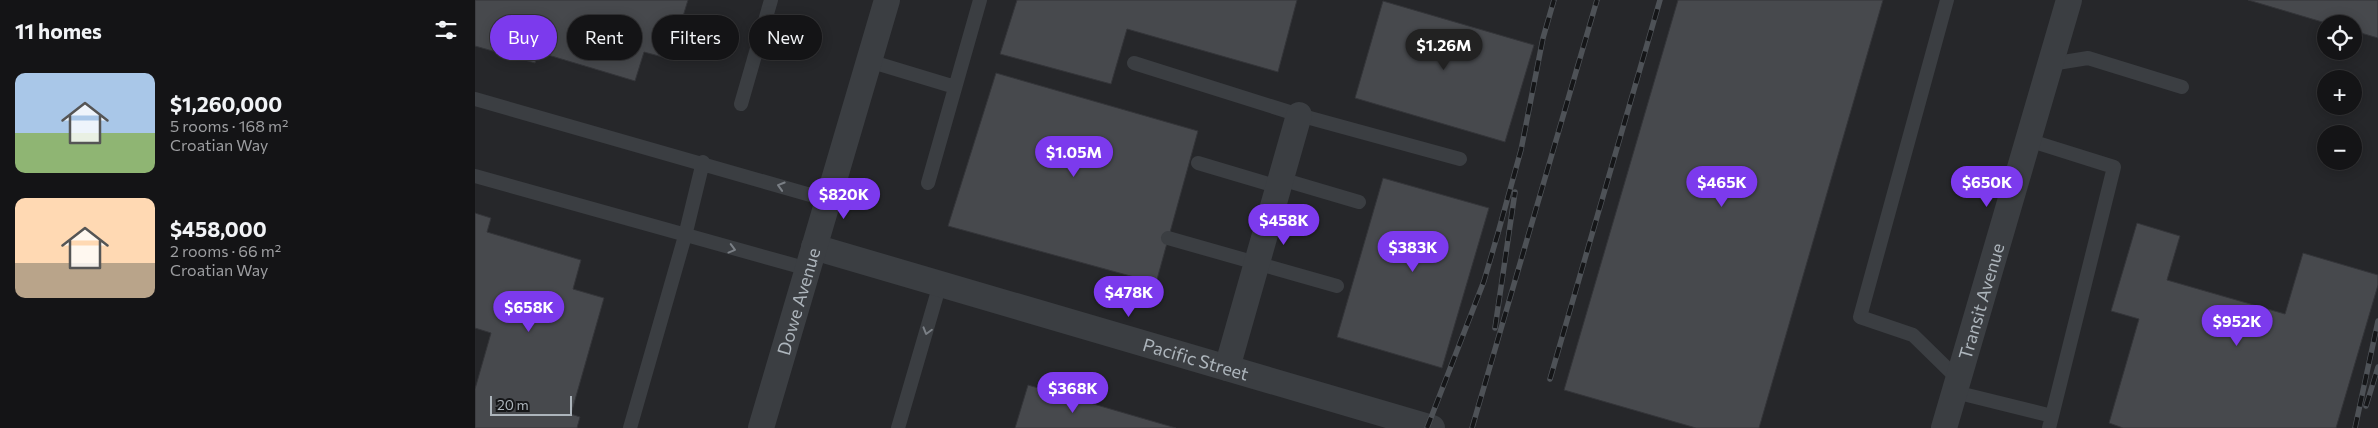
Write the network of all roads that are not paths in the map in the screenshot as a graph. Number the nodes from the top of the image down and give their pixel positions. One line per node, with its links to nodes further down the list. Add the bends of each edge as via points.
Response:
1 (771, 0): 12 (lane)
2 (887, 0): 6 (street, Dowe Avenue)
3 (1947, 0): 30 (lane, via 1860,317 1913,335)
4 (2069, 0): 8 (street, Transit Avenue)
5 (976, 1): 9 (lane)
6 (869, 61): 9 (lane); 21 (street, Dowe Avenue)
7 (1134, 62): 13 (lane)
8 (2051, 64): 10 (lane, via 2088,58); 14 (street, Transit Avenue)
9 (955, 87): 19 (lane)
10 (2182, 87)
11 (475, 99): 16 (lane)
12 (741, 104)
13 (1299, 115): 15 (lane); 20 (street)
14 (2028, 140): 30 (street, Transit Avenue); 31 (lane, via 2115,168)
15 (1460, 158)
16 (703, 162): 21 (lane, one-way to 16); 23 (lane)
17 (1197, 163): 20 (lane)
18 (475, 176): 23 (lane)
19 (928, 183)
20 (1280, 183): 22 (lane); 26 (street)
21 (828, 200): 25 (street, Dowe Avenue)
22 (1359, 202)
23 (685, 236): 25 (lane, one-way to 25); 32 (lane)
24 (1169, 238): 26 (lane)
25 (811, 258): 27 (street, Pacific Street); 33 (street, Dowe Avenue)
26 (1257, 264): 28 (lane); 29 (street)
27 (940, 284): 29 (street, Pacific Street); 34 (lane, one-way to 34)
28 (1337, 286)
29 (1227, 368): 35 (street, Pacific Street)
30 (1957, 385): 31 (lane); 36 (street, Transit Avenue)
31 (2051, 422)
32 (630, 428)
33 (761, 428)
34 (899, 428)
35 (1432, 428)
36 (1944, 428)

